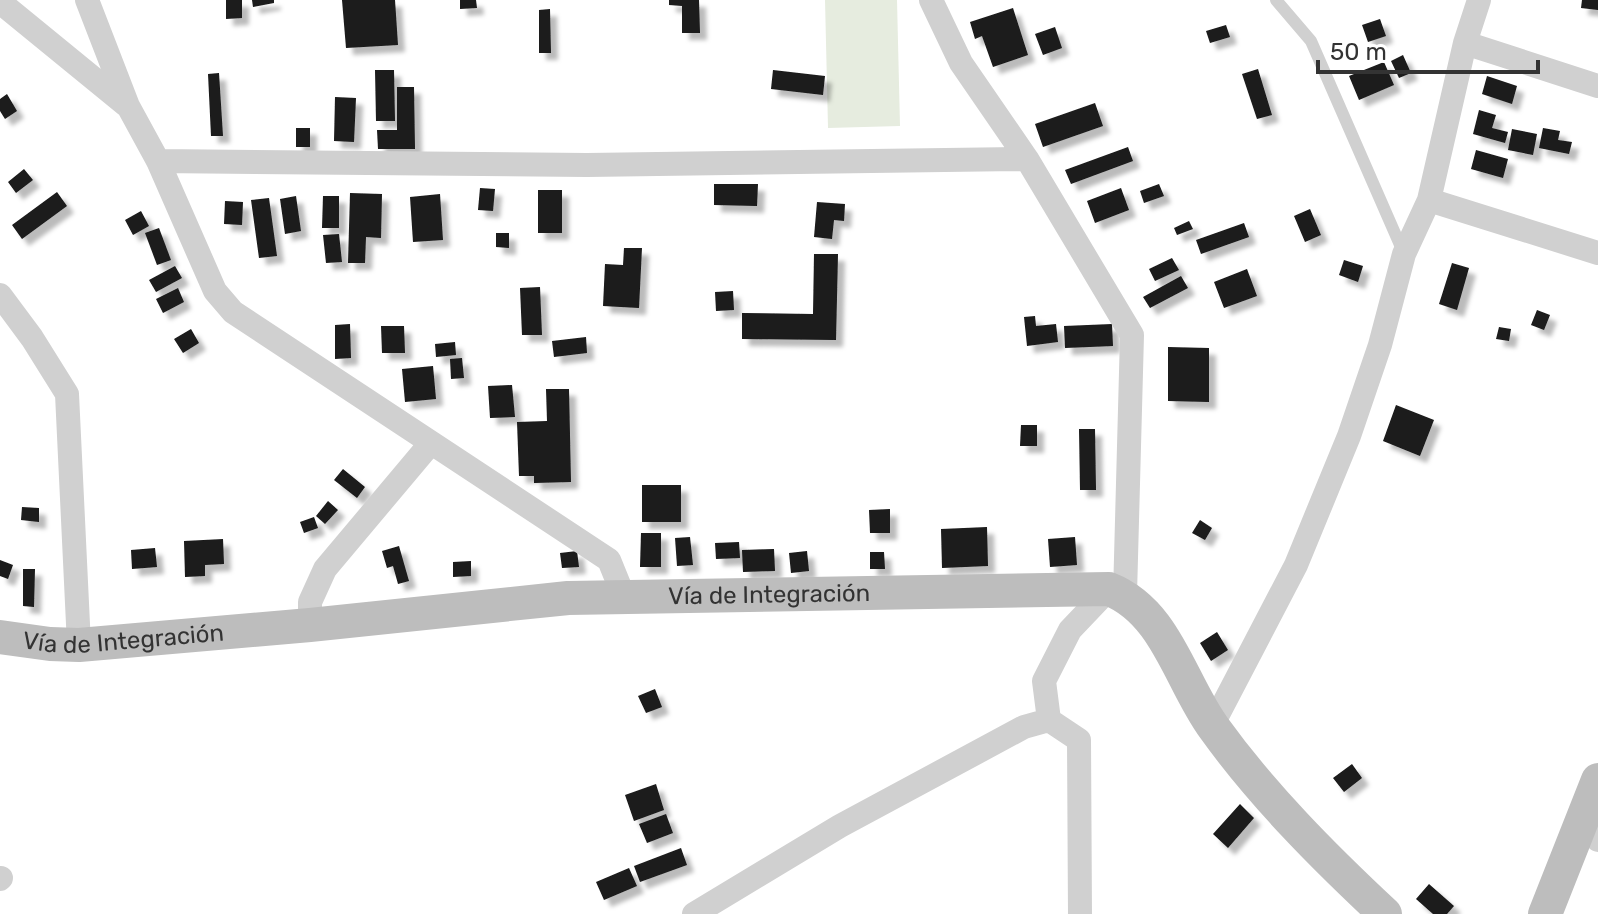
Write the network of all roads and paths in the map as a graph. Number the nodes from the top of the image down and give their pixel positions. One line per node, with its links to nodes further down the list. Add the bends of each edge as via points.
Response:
1 (87, 0): 8 (street)
2 (931, 0): 9 (street, via 961,63)
3 (1276, 0): 13 (lane, via 1311,41)
4 (1479, 0): 6 (street)
5 (0, 2): 8 (street)
6 (1465, 43): 7 (street); 11 (street)
7 (1598, 86)
8 (128, 106): 10 (street)
9 (1027, 159): 10 (street, via 587,165); 16 (street, via 1132,335)
10 (158, 161): 15 (street, via 215,291 233,312)
11 (1429, 200): 12 (street); 13 (street)
12 (1598, 253)
13 (1404, 254): 22 (street, via 1343,451 1296,565)
14 (0, 295): 20 (street, via 67,394)
15 (430, 444): 17 (street, via 609,560); 18 (street, via 325,569 310,602)
16 (1117, 592): 17 (main road, Vía de Integración); 21 (street, via 1070,630 1044,681); 22 (main road, via 1148,617)
17 (624, 597): 18 (main road, Vía de Integración)
18 (310, 625): 20 (main road, Vía de Integración)
19 (0, 637): 20 (main road, Vía de Integración)
20 (79, 645)
21 (1049, 720): 25 (street, via 1024,727 853,819); 26 (street, via 1079,740)
22 (1212, 726): 27 (main road, via 1316,849)
23 (1593, 792): 24 (street); 28 (main road)
24 (1598, 840)
25 (694, 914)
26 (1080, 914)
27 (1385, 914)
28 (1545, 914)

